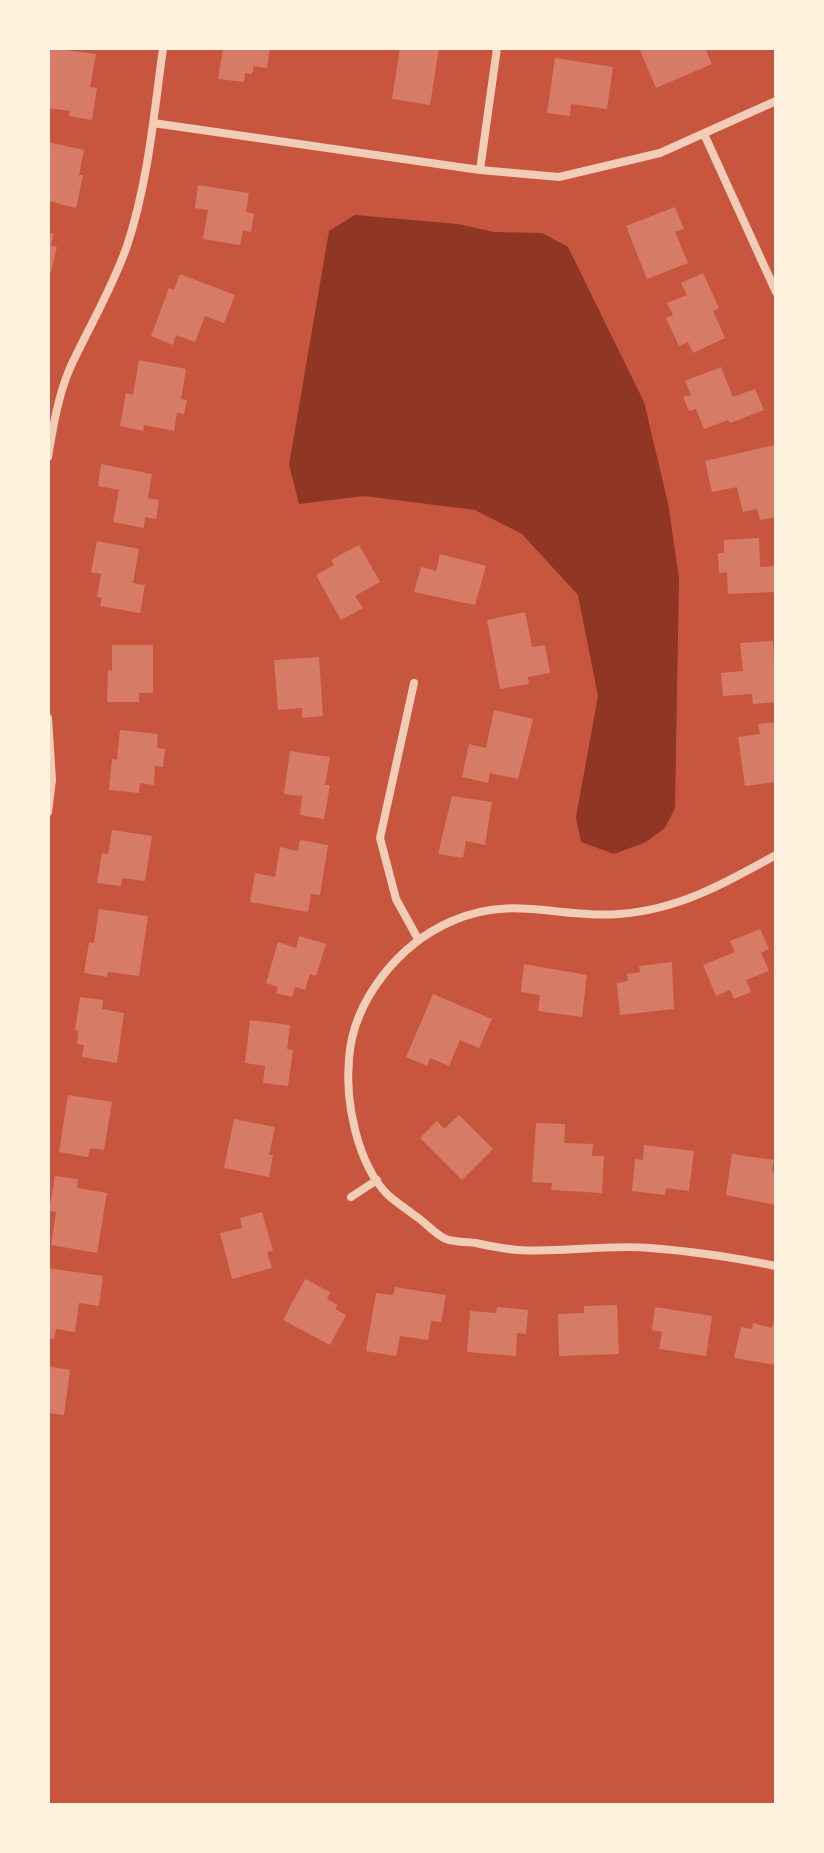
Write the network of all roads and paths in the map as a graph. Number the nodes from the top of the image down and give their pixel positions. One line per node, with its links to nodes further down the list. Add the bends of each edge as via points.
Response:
1 (163, 48): 4 (street)
2 (497, 48): 6 (street)
3 (776, 101): 5 (street)
4 (153, 123): 6 (street); 8 (street, via 128,243 69,371)
5 (704, 134): 6 (street, via 660,153 559,177); 7 (street)
6 (480, 170)
7 (776, 292)
8 (48, 457)
9 (414, 683): 13 (street, via 380,838 396,899)
10 (48, 718): 11 (street)
11 (48, 812)
12 (776, 855): 13 (street, via 674,905 619,914 537,907 498,910 454,920)
13 (418, 939): 14 (street, via 374,987 357,1017 349,1055 347,1093 355,1132)
14 (377, 1180): 15 (street); 16 (street, via 388,1195 445,1239 518,1250 649,1248)
15 (351, 1197)
16 (776, 1266)

